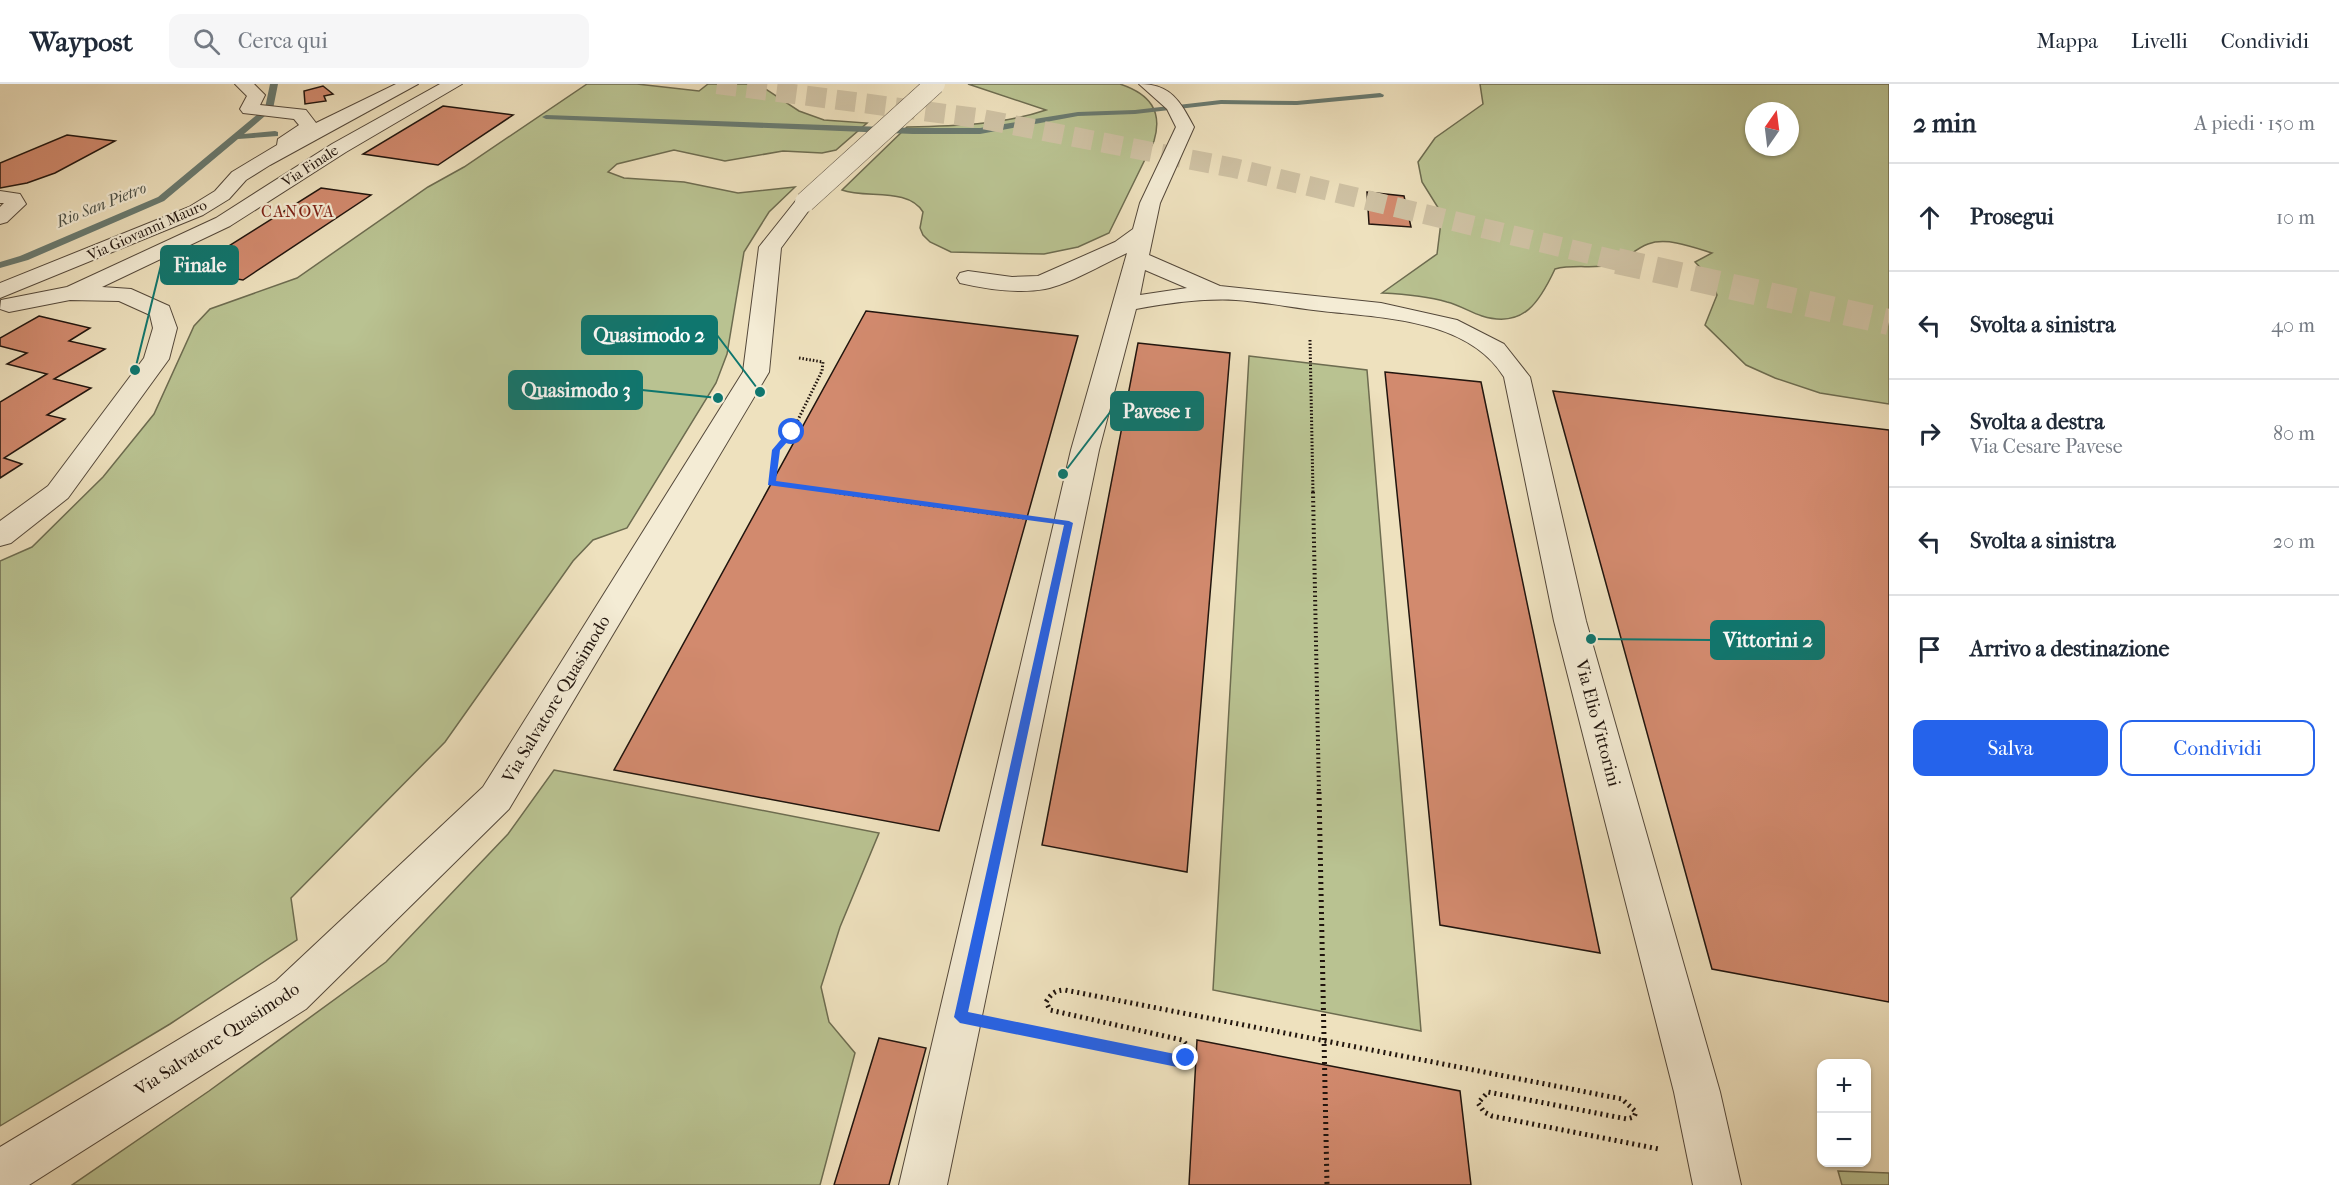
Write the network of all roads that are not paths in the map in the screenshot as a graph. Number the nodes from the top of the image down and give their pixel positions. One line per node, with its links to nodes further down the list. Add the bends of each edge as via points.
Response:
1 (244, 84): 6 (street, via 256,95 249,109 300,114 309,126)
2 (409, 84): 6 (street, Via Giovanni Mauro)
3 (453, 84): 13 (street, Via Finale, via 339,148 224,222)
4 (935, 84): 19 (street, Via Salvatore Quasimodo, bridge, via 805,202 770,247 756,372 495,798 291,995)
5 (1148, 84): 9 (street, via 1174,106 1185,127 1150,203)
6 (263, 161): 12 (street, Via Giovanni Mauro, via 196,211)
7 (0, 197): 8 (street, via 13,198 16,204)
8 (0, 218)
9 (1143, 232): 10 (street); 11 (street, via 1123,247 1042,283 1012,284)
10 (1137, 258): 14 (street, via 1181,279); 15 (street)
11 (969, 278)
12 (0, 291)
13 (69, 293): 16 (street, Via Finale); 17 (street, Via Finale, via 123,294 161,311 165,328 156,359 58,492)
14 (1227, 293): 15 (street, via 1181,294); 18 (street, Via Elio Vittorini, via 1407,314 1446,324 1492,347 1517,377 1570,621 1697,1092)
15 (1126, 304): 20 (street, via 1085,450)
16 (0, 307)
17 (0, 537)
18 (1714, 1172)
19 (0, 1175)
20 (923, 1185)

